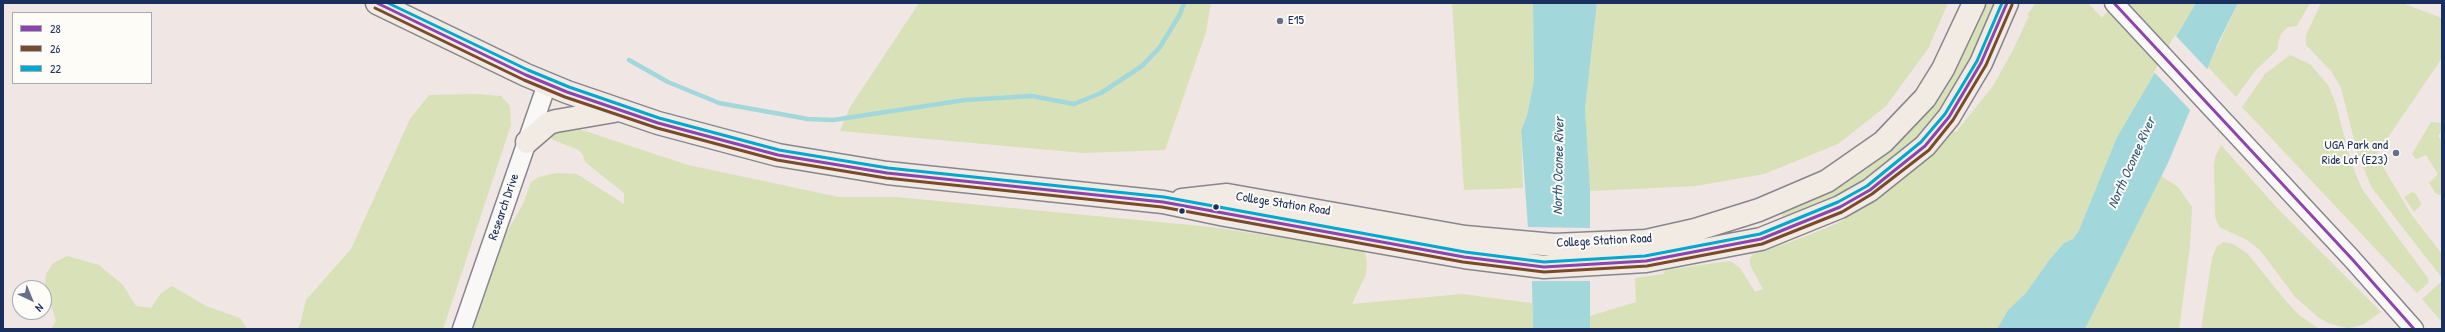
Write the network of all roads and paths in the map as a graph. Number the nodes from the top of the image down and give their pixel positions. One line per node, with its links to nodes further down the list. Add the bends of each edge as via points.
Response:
1 (377, 3): 6 (main road, College Station Road)
2 (1974, 3): 9 (main road, College Station Road, via 1943,68 1925,98 1883,142 1857,162 1827,181 1759,210 1695,230)
3 (2024, 3): 5 (main road)
4 (2114, 3): 11 (street)
5 (2003, 13): 9 (main road, College Station Road, via 1981,63 1949,117 1924,146 1870,190 1840,207 1761,239)
6 (547, 84): 7 (main road, College Station Road); 8 (street, Research Drive)
7 (617, 110): 8 (main road, via 549,123); 9 (main road, College Station Road, via 778,155 887,173 1163,202 1227,195 1464,247 1554,245)
8 (527, 142): 10 (street, Research Drive)
9 (1646, 251)
10 (462, 329)
11 (2414, 329)

